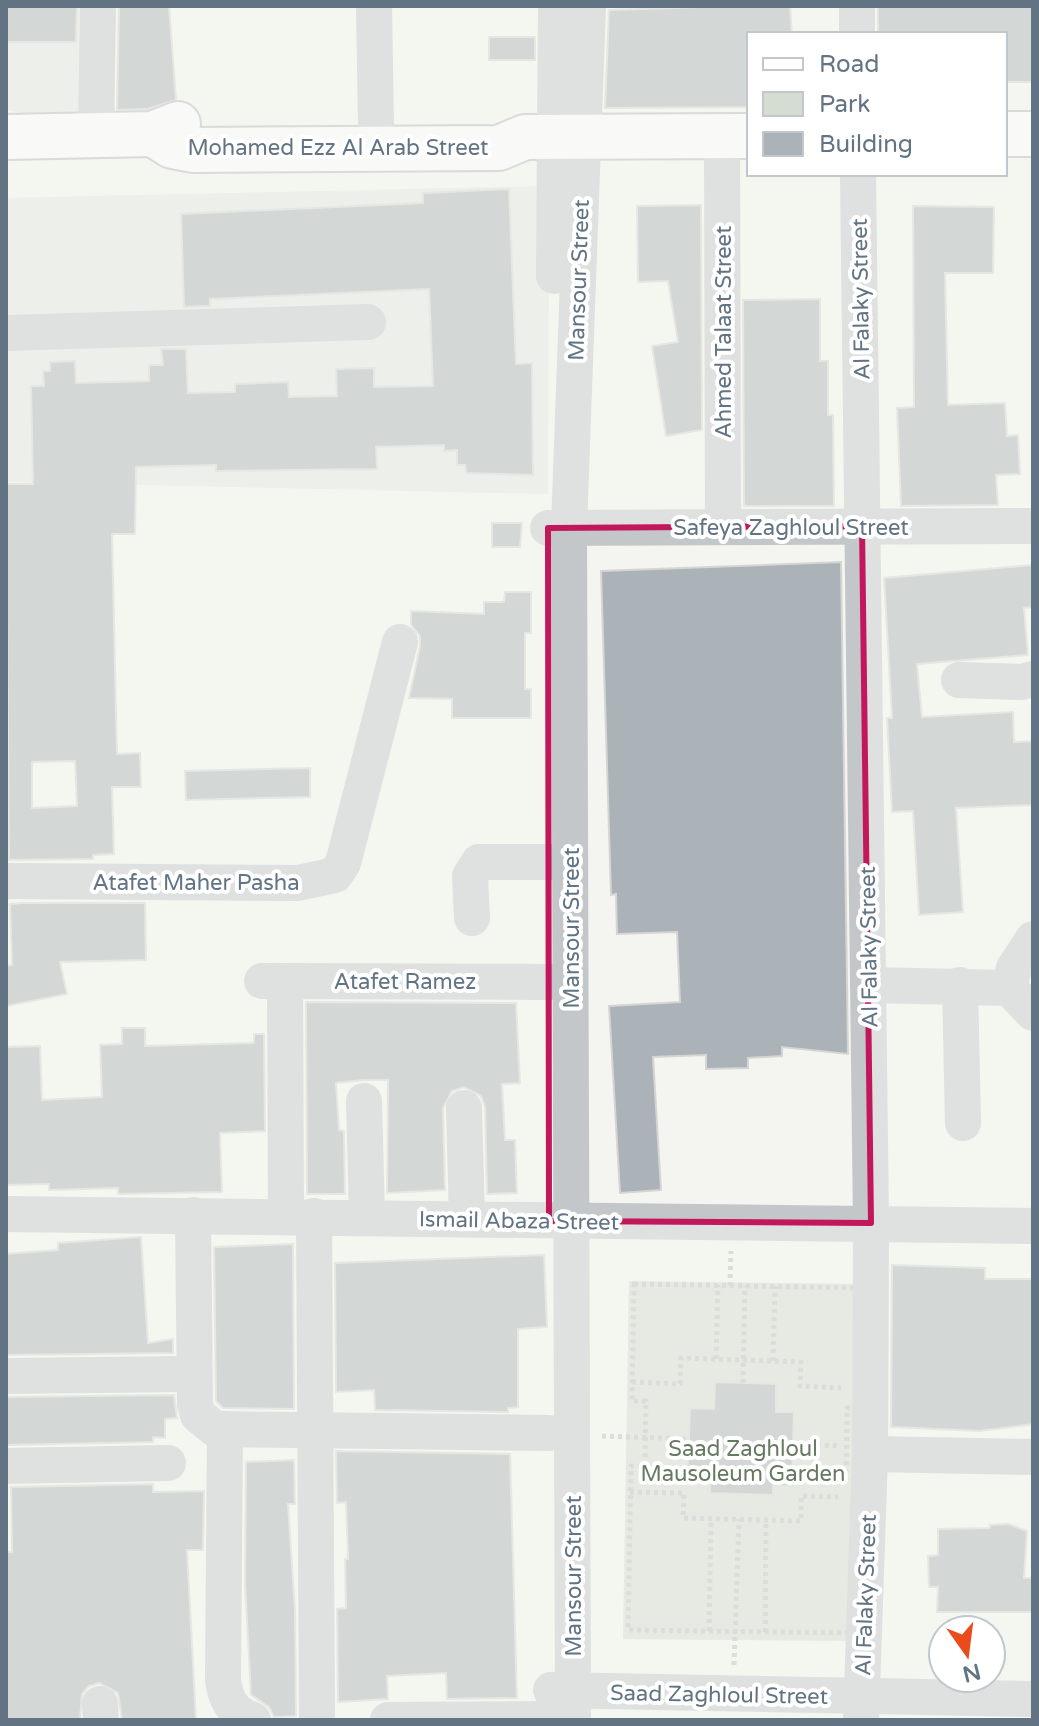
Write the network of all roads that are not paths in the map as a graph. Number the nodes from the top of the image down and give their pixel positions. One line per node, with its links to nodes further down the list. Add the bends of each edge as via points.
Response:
1 (98, 6): 11 (street)
2 (374, 6): 7 (street)
3 (556, 6): 14 (street)
4 (588, 6): 14 (street)
5 (857, 6): 6 (street)
6 (857, 32)
7 (376, 125): 8 (main road, Mohamed Ezz Al Arab Street, via 184,123); 14 (main road, Mohamed Ezz Al Arab Street, via 500,126)
8 (153, 134): 11 (main road, Mohamed Ezz Al Arab Street); 14 (main road, Mohamed Ezz Al Arab Street, via 172,146 193,150 499,148)
9 (1007, 134): 10 (main road)
10 (1033, 134)
11 (96, 135): 13 (main road, Mohamed Ezz Al Arab Street)
12 (736, 136): 14 (main road, Mohamed Ezz Al Arab Street); 20 (street, Ahmed Talaat Street)
13 (6, 137)
14 (555, 137): 21 (street, Mansour Street)
15 (858, 176): 18 (street, Al Falaky Street)
16 (368, 322): 17 (street)
17 (6, 333)
18 (862, 526): 19 (street, Safeya Zaghloul Street); 20 (street, Safeya Zaghloul Street); 30 (street, Al Falaky Street)
19 (1033, 526)
20 (723, 527): 21 (street, Safeya Zaghloul Street)
21 (559, 528): 25 (street, Mansour Street); 41 (street, Mansour Street)
22 (400, 642): 26 (street, Atafet Maher Pasha, via 343,863 335,875 298,883)
23 (1033, 679): 24 (street)
24 (959, 680)
25 (548, 862): 27 (street, via 479,862 470,876); 29 (street, Mansour Street)
26 (6, 881)
27 (472, 918)
28 (1033, 939): 32 (street, via 1014,968)
29 (549, 982): 38 (street, Atafet Ramez, via 273,981); 41 (street, Mansour Street)
30 (868, 985): 31 (street); 42 (street, Al Falaky Street)
31 (960, 985): 32 (street); 35 (street)
32 (1021, 1001)
33 (364, 1101): 39 (street)
34 (464, 1108): 40 (street)
35 (963, 1123)
36 (6, 1214): 37 (street, Ismail Abaza Street)
37 (193, 1215): 38 (street, Ismail Abaza Street); 46 (street, via 195,1404 205,1423)
38 (300, 1216): 39 (street, Ismail Abaza Street); 47 (street)
39 (367, 1218): 40 (street, Ismail Abaza Street)
40 (467, 1219): 41 (street, Ismail Abaza Street)
41 (560, 1221): 42 (street, Ismail Abaza Street); 48 (street, Mansour Street); 54 (street, Mansour Street)
42 (871, 1223): 43 (street, Ismail Abaza Street); 49 (street, Al Falaky Street)
43 (1033, 1226)
44 (179, 1374): 45 (street)
45 (6, 1376)
46 (225, 1429): 47 (street); 56 (street, via 224,1694 231,1707)
47 (315, 1430): 48 (street); 57 (street)
48 (549, 1433): 54 (street, Mansour Street)
49 (859, 1449): 50 (street); 55 (street, Al Falaky Street)
50 (1033, 1457)
51 (168, 1463): 52 (street)
52 (6, 1466)
53 (1033, 1699): 55 (street, Saad Zaghloul Street)
54 (559, 1708): 55 (street, Saad Zaghloul Street); 58 (street, Saad Zaghloul Street)
55 (861, 1709)
56 (253, 1720)
57 (317, 1720)
58 (388, 1720)

